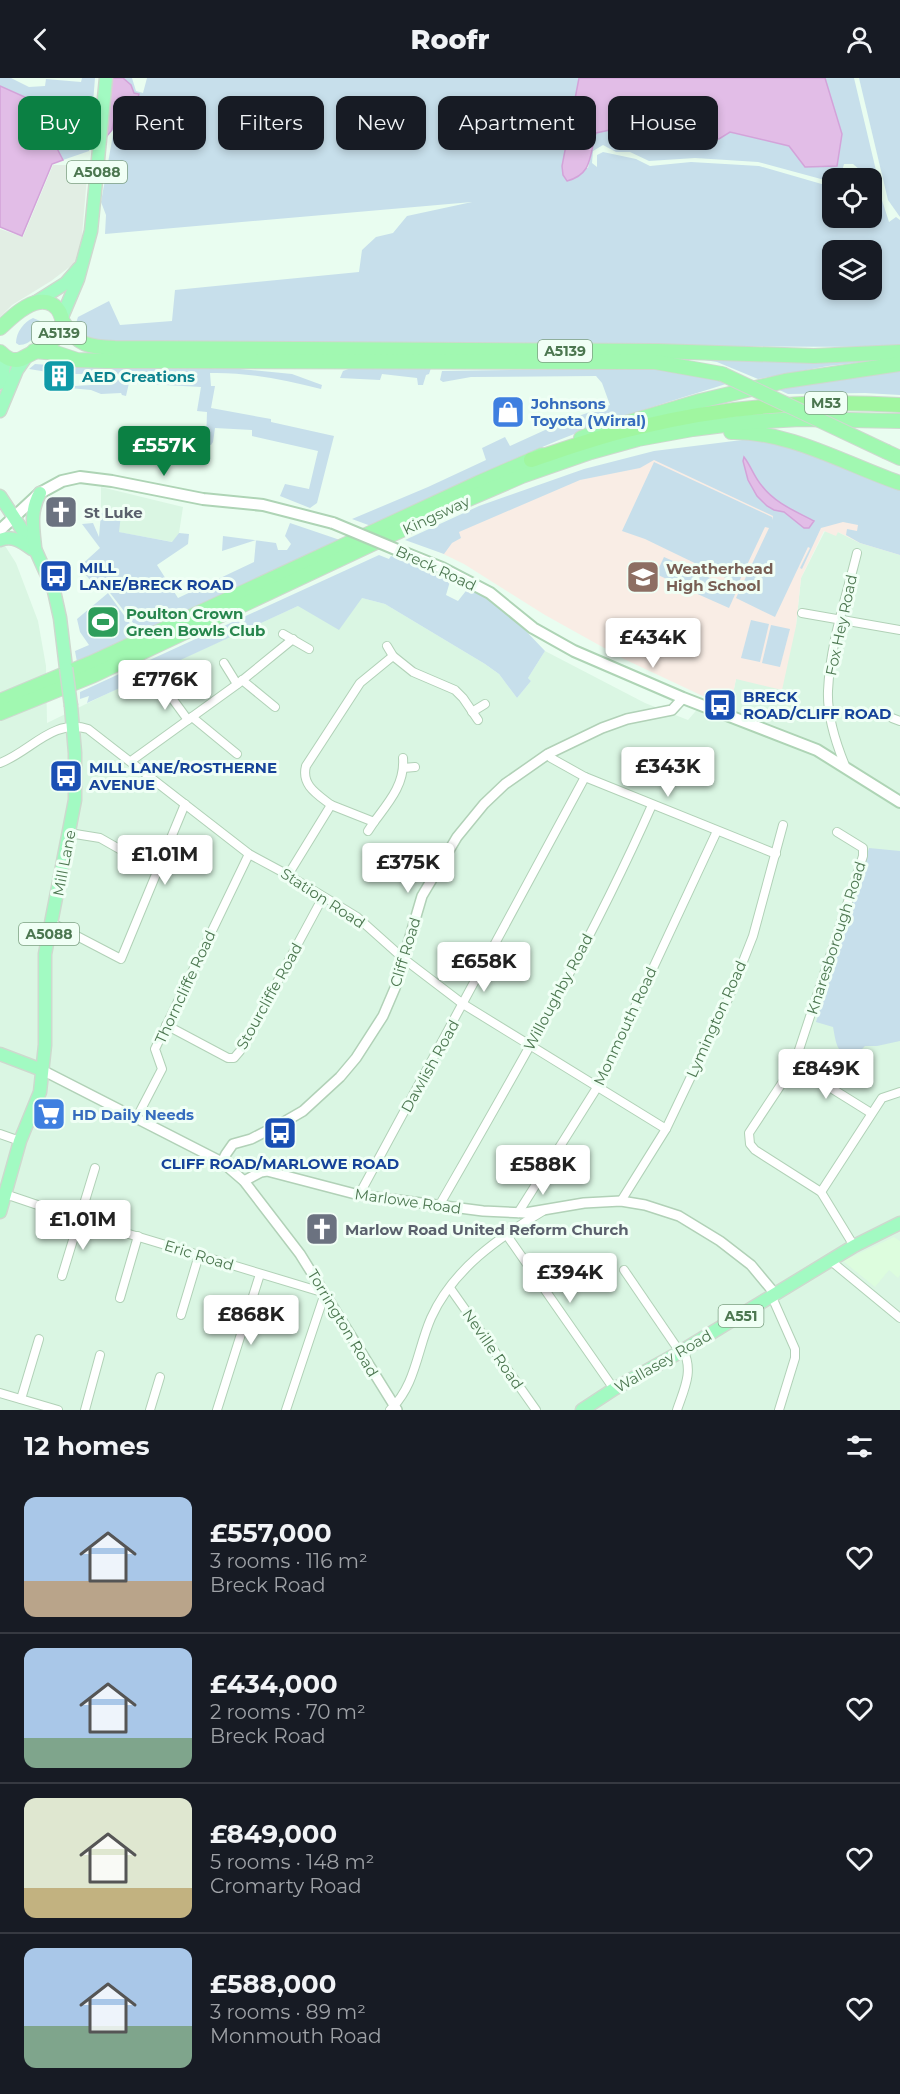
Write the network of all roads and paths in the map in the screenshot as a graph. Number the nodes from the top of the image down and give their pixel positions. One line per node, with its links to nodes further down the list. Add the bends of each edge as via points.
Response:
1 (106, 78): 2 (main road, A5088, via 90,231)
2 (82, 265): 3 (main road, via 66,283); 4 (main road, A5088)
3 (36, 302): 4 (highway, A5139, via 53,304); 5 (highway, A5139)
4 (63, 320): 6 (highway, A5139, via 82,344 106,348 657,351 814,356); 8 (highway, A5139, via 55,338)
5 (0, 327)
6 (900, 352)
7 (3, 354): 8 (highway, A5139, via 15,361); 10 (main road)
8 (30, 354): 12 (main road, via 17,370); 14 (highway, A5139, bridge, via 56,353 77,360 108,362 655,362 722,374)
9 (900, 364): 15 (highway, via 785,381 700,401 599,430)
10 (0, 382)
11 (900, 405): 15 (highway, Kingsway / M53, via 832,403 752,408 641,426)
12 (0, 411)
13 (900, 421): 16 (highway, Kingsway, via 800,419 693,429 638,439)
14 (894, 455)
15 (531, 460): 38 (highway, Kingsway, via 91,663)
16 (522, 476): 17 (highway, via 687,436 746,432 801,444); 42 (highway, Kingsway, via 93,675)
17 (900, 483)
18 (40, 493): 21 (main road, Breck Road); 24 (main road, via 32,518); 37 (main road, Breck Road, bridge, via 62,481 97,478 193,497 263,505 333,523 442,568 490,593 533,628 574,651)
19 (0, 496): 21 (main road, A5088)
20 (0, 514): 21 (main road)
21 (13, 519): 22 (main road, Breck Road); 24 (main road, Mill Lane / A5088)
22 (0, 530)
23 (0, 540): 24 (main road, via 17,539)
24 (36, 551): 45 (main road, Mill Lane / A5088, bridge, via 54,591 60,618)
25 (857, 553): 27 (street, Fox Hey Road)
26 (802, 613): 27 (street)
27 (840, 620): 28 (street); 53 (street, Fox Hey Road, via 828,691 830,715)
28 (900, 630)
29 (283, 634): 30 (street)
30 (293, 639): 32 (street); 35 (street)
31 (387, 646): 33 (street)
32 (309, 648)
33 (393, 656): 41 (street, via 413,672 455,690); 57 (street, via 360,683 306,766 304,773 312,791)
34 (224, 663): 35 (street)
35 (240, 682): 40 (street); 43 (street)
36 (163, 686): 43 (street)
37 (683, 698): 47 (street, Cliff Road, via 672,710 627,719); 53 (main road, Breck Road, via 817,750)
38 (0, 701)
39 (485, 704): 41 (street)
40 (275, 707)
41 (472, 712): 44 (street)
42 (0, 713)
43 (190, 718): 46 (street); 49 (street)
44 (478, 720)
45 (73, 726): 49 (street, Station Road, via 88,729); 50 (street, via 41,737); 64 (main road, Mill Lane / A5088, via 75,800)
46 (237, 753)
47 (548, 754): 54 (street); 71 (street, Cliff Road, via 505,784 457,837 422,896)
48 (403, 758): 52 (street)
49 (131, 761): 56 (street, Station Road)
50 (1, 764)
51 (415, 767): 52 (street)
52 (403, 768): 59 (street, via 400,783)
53 (846, 768): 55 (main road, Breck Road)
54 (585, 777): 58 (street); 72 (street, Dawlish Road)
55 (900, 802)
56 (185, 804): 65 (street, Station Road); 67 (street)
57 (331, 805): 59 (street); 68 (street)
58 (652, 805): 62 (street); 74 (street, Willoughby Road)
59 (374, 822): 61 (street)
60 (783, 825): 66 (street, Lymington Road)
61 (368, 831)
62 (717, 831): 66 (street); 78 (street, Monmouth Road)
63 (837, 832): 76 (street, Knaresborough Road, via 864,852)
64 (69, 833): 67 (street, via 100,838); 70 (main road, Mill Lane / A5088)
65 (249, 854): 68 (street, Station Road); 73 (street, Thorncliffe Road)
66 (776, 854): 82 (street, Lymington Road, via 753,936)
67 (158, 871): 70 (street, via 122,959)
68 (288, 874): 69 (street, Station Road)
69 (323, 897): 71 (street, Station Road, via 357,917); 73 (street, Stourcliffe Road, via 234,1058)
70 (52, 923): 77 (main road, Mill Lane / A5088, via 45,954)
71 (404, 959): 72 (street, Station Road); 85 (street, Cliff Road, via 383,1016 340,1077 303,1111 233,1144)
72 (463, 1004): 74 (street, Station Road); 90 (street, Dawlish Road)
73 (166, 1025): 81 (street, Thorncliffe Road, via 155,1049 162,1069)
74 (531, 1045): 78 (street, Station Road); 92 (street, Willoughby Road)
75 (0, 1054): 77 (main road)
76 (794, 1065): 80 (street); 88 (street, Knaresborough Road, via 749,1133 750,1144)
77 (42, 1070): 81 (street); 84 (main road, Mill Lane / A5088, via 40,1092)
78 (598, 1086): 82 (street, Station Road); 95 (street, Monmouth Road)
79 (900, 1092): 80 (street, via 882,1098)
80 (871, 1113): 88 (street)
81 (136, 1119): 85 (street)
82 (666, 1129): 91 (street, Lymington Road)
83 (0, 1134): 84 (street)
84 (20, 1141): 89 (main road, Mill Lane / A5088)
85 (222, 1162): 87 (street)
86 (95, 1168): 96 (street)
87 (244, 1181): 90 (street, Marlowe Road, via 267,1171); 107 (street, Torrington Road, via 285,1232)
88 (821, 1192): 100 (street, Knaresborough Road)
89 (5, 1194): 94 (main road, Mill Lane / A5088); 96 (street, Eric Road)
90 (359, 1195): 92 (street, Marlowe Road)
91 (621, 1201): 93 (street, Marlowe Road); 108 (street, Marlowe Road, via 663,1209 702,1228 751,1265)
92 (439, 1206): 95 (street, Marlowe Road)
93 (545, 1210): 95 (street, Marlowe Road); 98 (street)
94 (0, 1212)
95 (518, 1213)
96 (79, 1219): 99 (street, Eric Road); 105 (street)
97 (897, 1228): 100 (main road, Wallasey Road / A551)
98 (506, 1234): 106 (street, via 469,1264); 116 (street)
99 (138, 1236): 101 (street, Eric Road); 109 (street)
100 (854, 1246): 102 (main road, Wallasey Road / A551)
101 (199, 1255): 104 (street, Eric Road); 110 (street)
102 (831, 1261): 108 (main road, Wallasey Road / A551); 111 (street)
103 (624, 1270): 113 (street)
104 (260, 1274): 107 (street, Eric Road); 124 (street)
105 (62, 1276)
106 (450, 1288): 119 (street, via 432,1317 408,1387); 126 (street, Neville Road)
107 (325, 1293): 119 (street, Torrington Road); 125 (street)
108 (774, 1296): 113 (main road, Wallasey Road / A551); 129 (street, via 795,1349)
109 (120, 1298)
110 (181, 1315)
111 (900, 1318)
112 (39, 1340): 118 (street)
113 (682, 1351): 116 (main road, Wallasey Road / A551); 128 (street, via 689,1361 689,1372)
114 (100, 1355): 122 (street)
115 (160, 1377): 123 (street)
116 (614, 1389): 127 (main road, Wallasey Road / A551)
117 (0, 1393): 118 (street)
118 (24, 1400): 120 (street); 121 (street)
119 (393, 1409)
120 (23, 1410)
121 (58, 1410)
122 (85, 1410)
123 (150, 1410)
124 (217, 1410)
125 (286, 1410)
126 (536, 1410)
127 (582, 1410)
128 (677, 1410)
129 (779, 1410)

